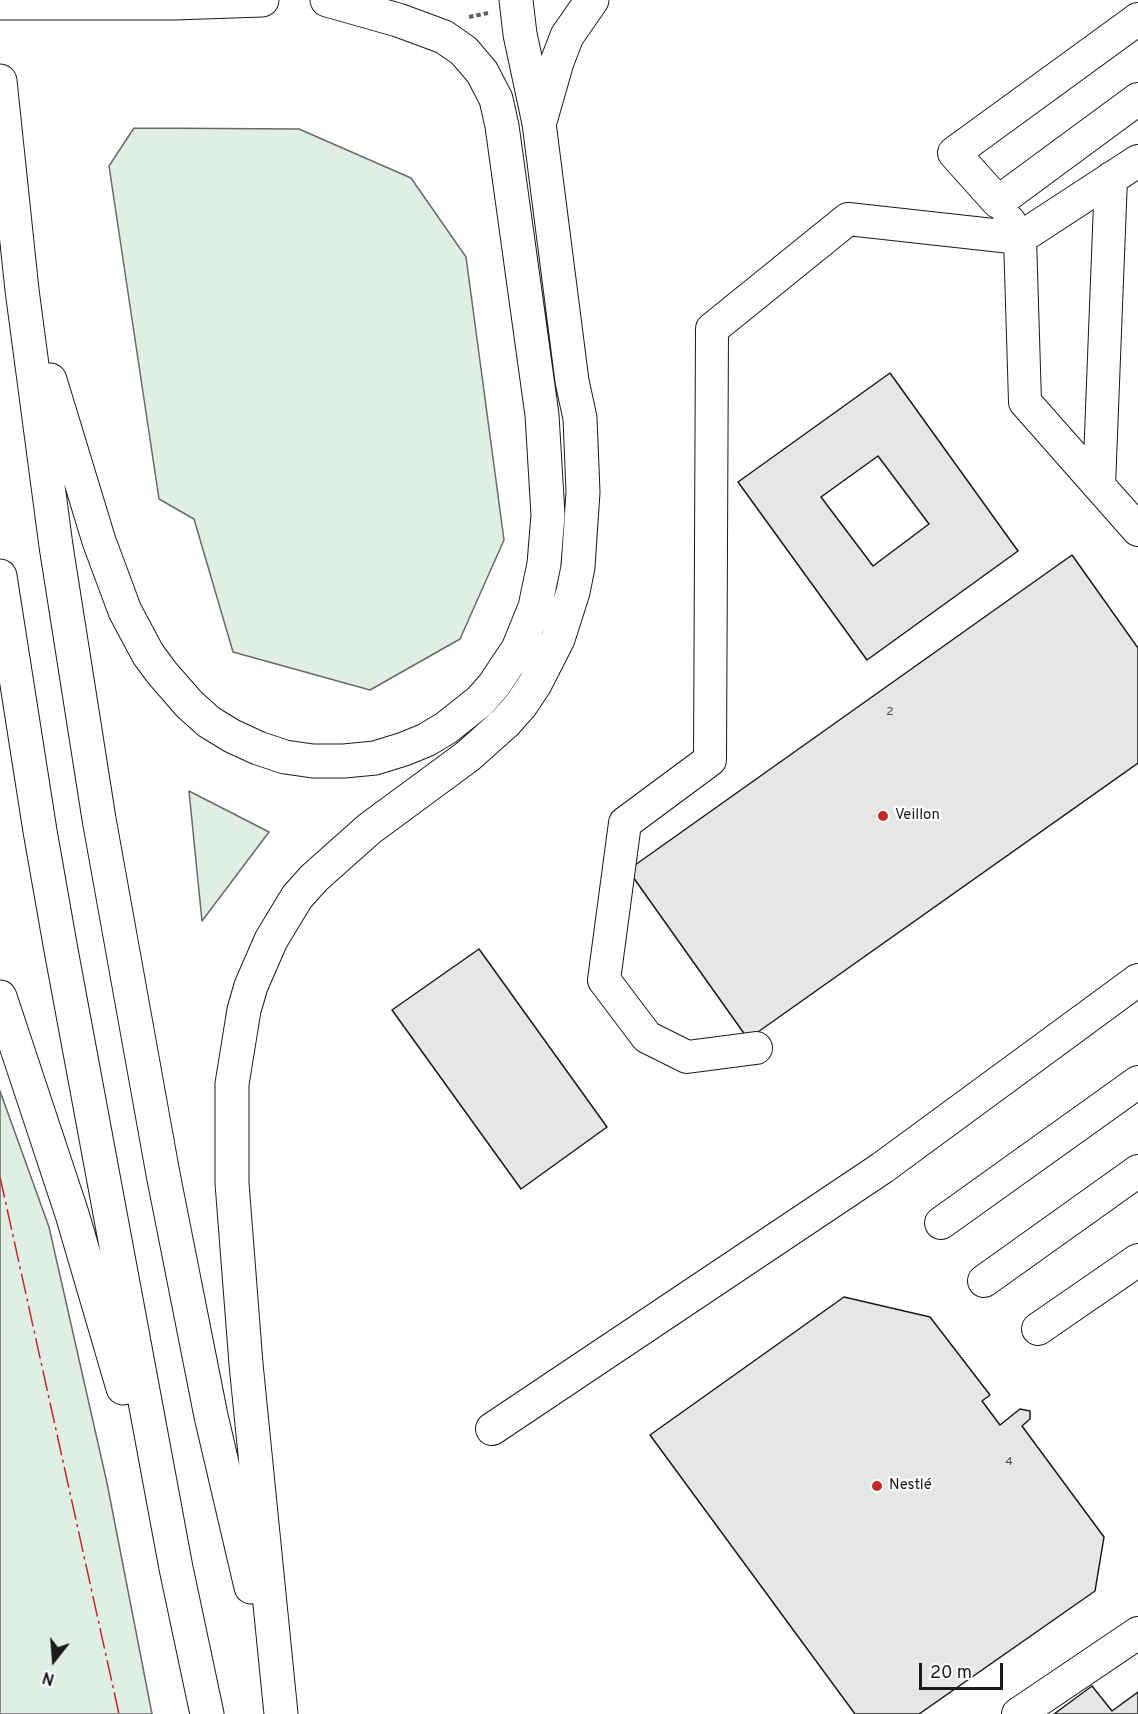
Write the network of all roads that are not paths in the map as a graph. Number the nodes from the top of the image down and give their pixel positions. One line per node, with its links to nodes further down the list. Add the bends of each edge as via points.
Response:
1 (262, 0): 4 (main road)
2 (327, 0): 14 (main road, via 444,37 464,51 482,72 496,99 502,126 542,415 548,515 540,586 527,629 506,669 480,701 426,740 375,758 344,761 285,757 258,748 209,722 175,689 148,654 115,588)
3 (592, 0): 9 (main road, via 567,36)
4 (0, 3)
5 (504, 6): 9 (main road, via 520,34)
6 (1138, 19): 12 (lane, via 954,153)
7 (0, 81): 14 (main road)
8 (1138, 99): 12 (lane)
9 (539, 123): 31 (main road, via 580,418 584,492 581,542 566,616 535,684 505,723 468,756 350,844 297,897 254,978 235,1059 231,1117 233,1194)
10 (1138, 160): 11 (lane)
11 (1111, 178): 13 (lane); 15 (lane)
12 (998, 202): 13 (lane)
13 (1020, 238): 15 (lane, via 1025,402); 20 (lane, via 848,219 712,329 710,760 625,823 604,980 647,1037 687,1057)
14 (22, 290): 31 (main road, via 77,683 137,1034 212,1416)
15 (1099, 486): 16 (lane)
16 (1138, 530)
17 (0, 576): 28 (main road, via 54,914)
18 (1138, 980): 27 (lane, via 882,1168)
19 (0, 997): 28 (main road, via 72,1214)
20 (756, 1048)
21 (1138, 1082): 23 (lane)
22 (1138, 1172): 25 (lane)
23 (941, 1222)
24 (1138, 1260): 26 (lane)
25 (984, 1281)
26 (1038, 1329)
27 (492, 1429)
28 (176, 1568): 30 (main road)
29 (1138, 1633): 32 (lane)
30 (207, 1714)
31 (280, 1714)
32 (1018, 1714)

